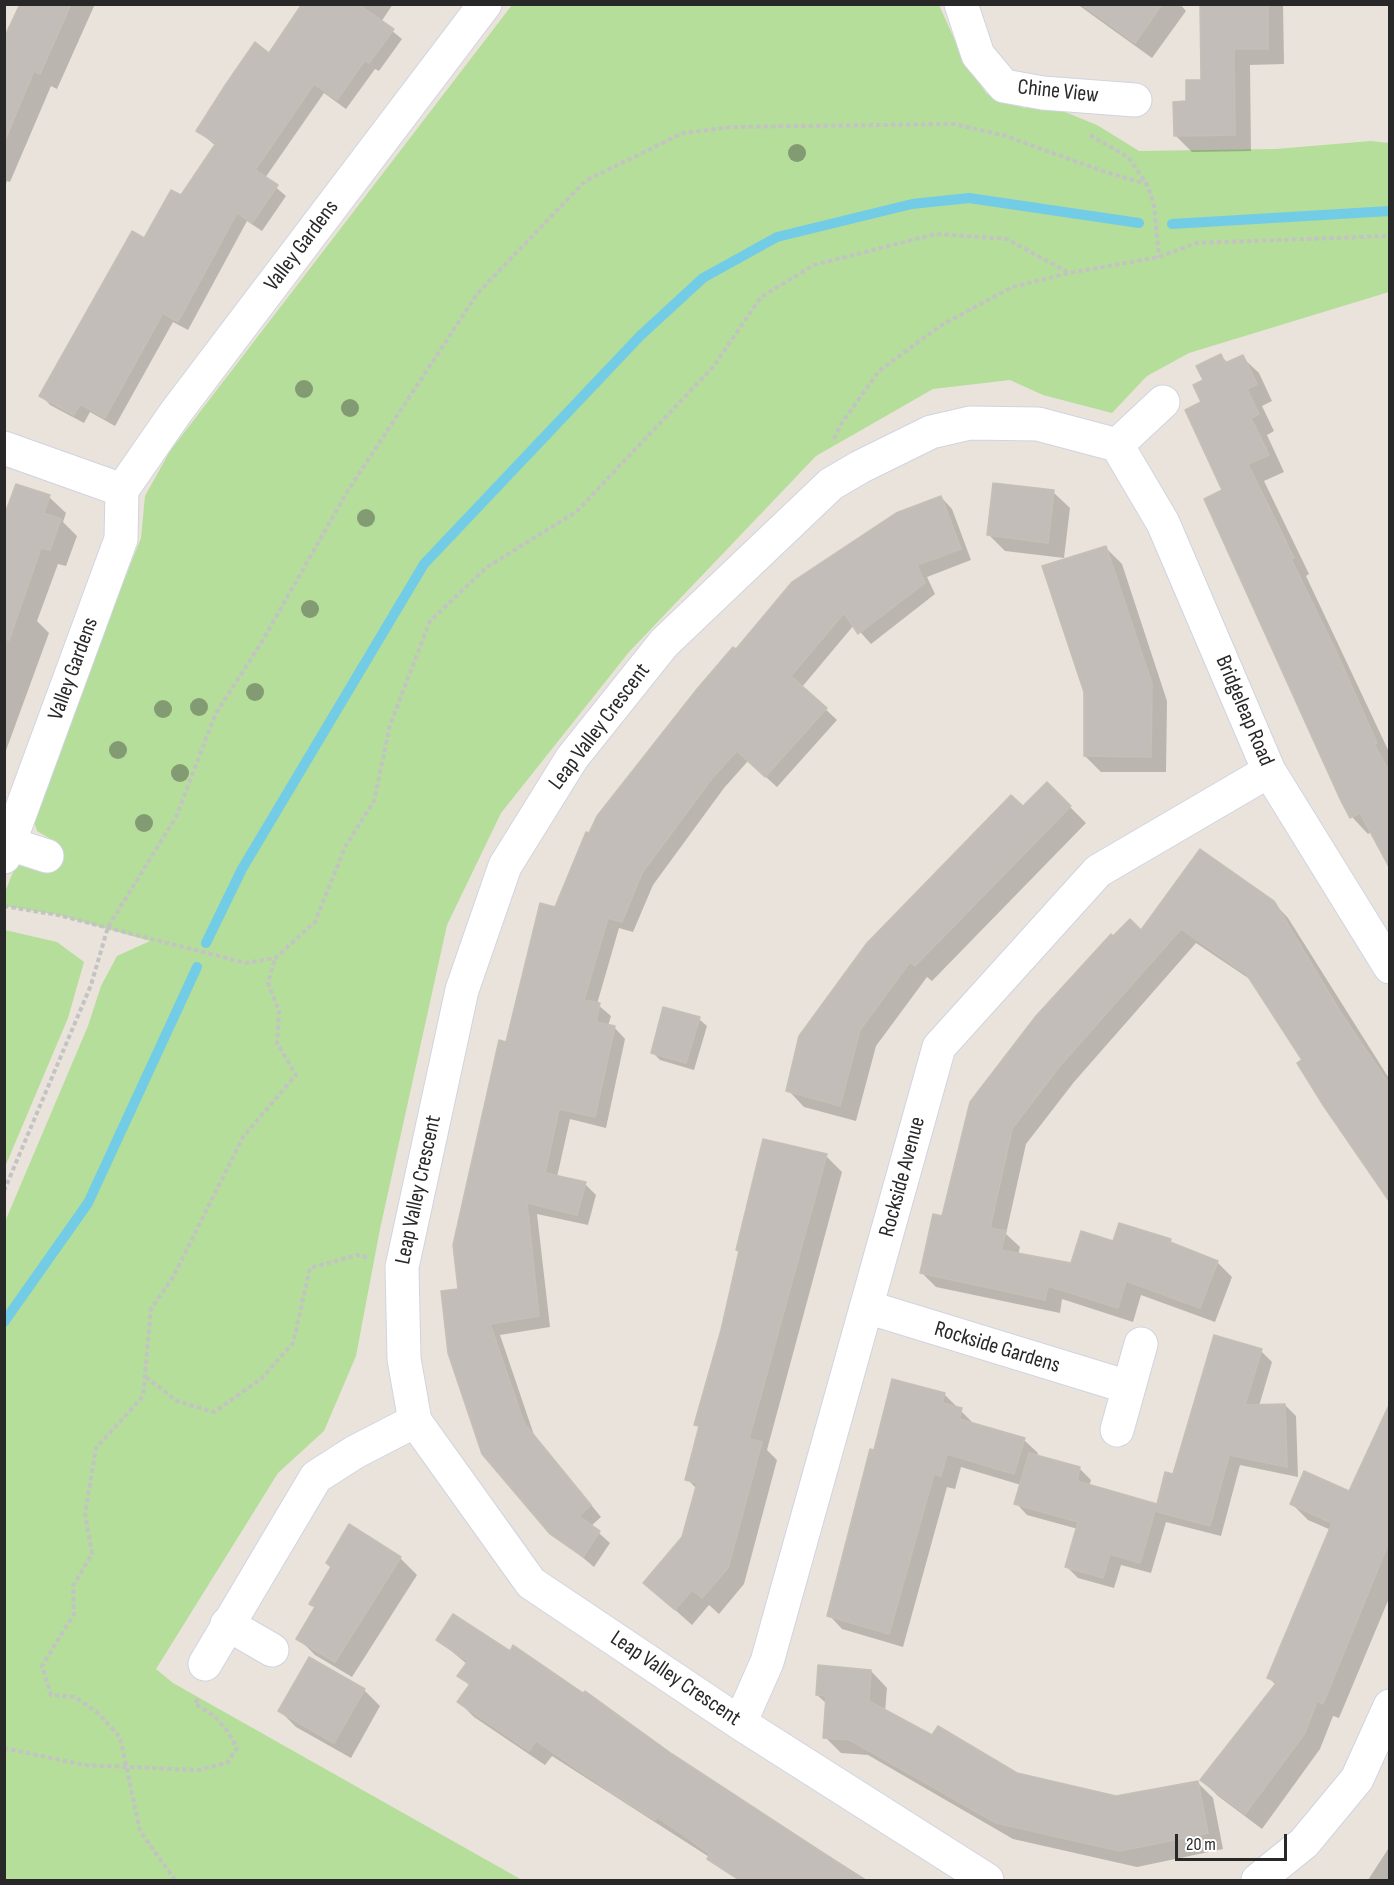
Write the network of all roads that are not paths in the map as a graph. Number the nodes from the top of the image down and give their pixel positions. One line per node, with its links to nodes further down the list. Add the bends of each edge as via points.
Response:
1 (485, 4): 7 (street, Valley Gardens, via 176,412)
2 (961, 4): 3 (street, Chine View, via 978,55 1004,86)
3 (1135, 100)
4 (1163, 402): 5 (street)
5 (1117, 445): 8 (street, Bridgeleap Road, via 1163,523); 15 (street, Leap Valley Crescent, via 1038,424 970,423 931,432 831,484 664,643 572,758 505,866 462,990 402,1267 404,1359)
6 (4, 448): 7 (street)
7 (122, 490): 9 (street, Valley Gardens, via 121,539)
8 (1269, 771): 11 (street, Bridgeleap Road); 12 (street, Rockside Avenue, via 1098,871 939,1047)
9 (7, 851): 10 (street, Valley Gardens)
10 (47, 856)
11 (1389, 967)
12 (867, 1307): 14 (street, Rockside Gardens); 21 (street, Rockside Avenue, via 767,1662)
13 (1141, 1344): 14 (street)
14 (1128, 1388): 16 (street)
15 (415, 1421): 17 (street, via 316,1477); 21 (street, Leap Valley Crescent, via 531,1583)
16 (1117, 1430)
17 (227, 1624): 18 (street); 19 (street)
18 (272, 1650)
19 (205, 1664)
20 (1389, 1706): 23 (street, via 1357,1779 1304,1843)
21 (740, 1723): 22 (street, Leap Valley Crescent)
22 (987, 1881)
23 (1258, 1881)

